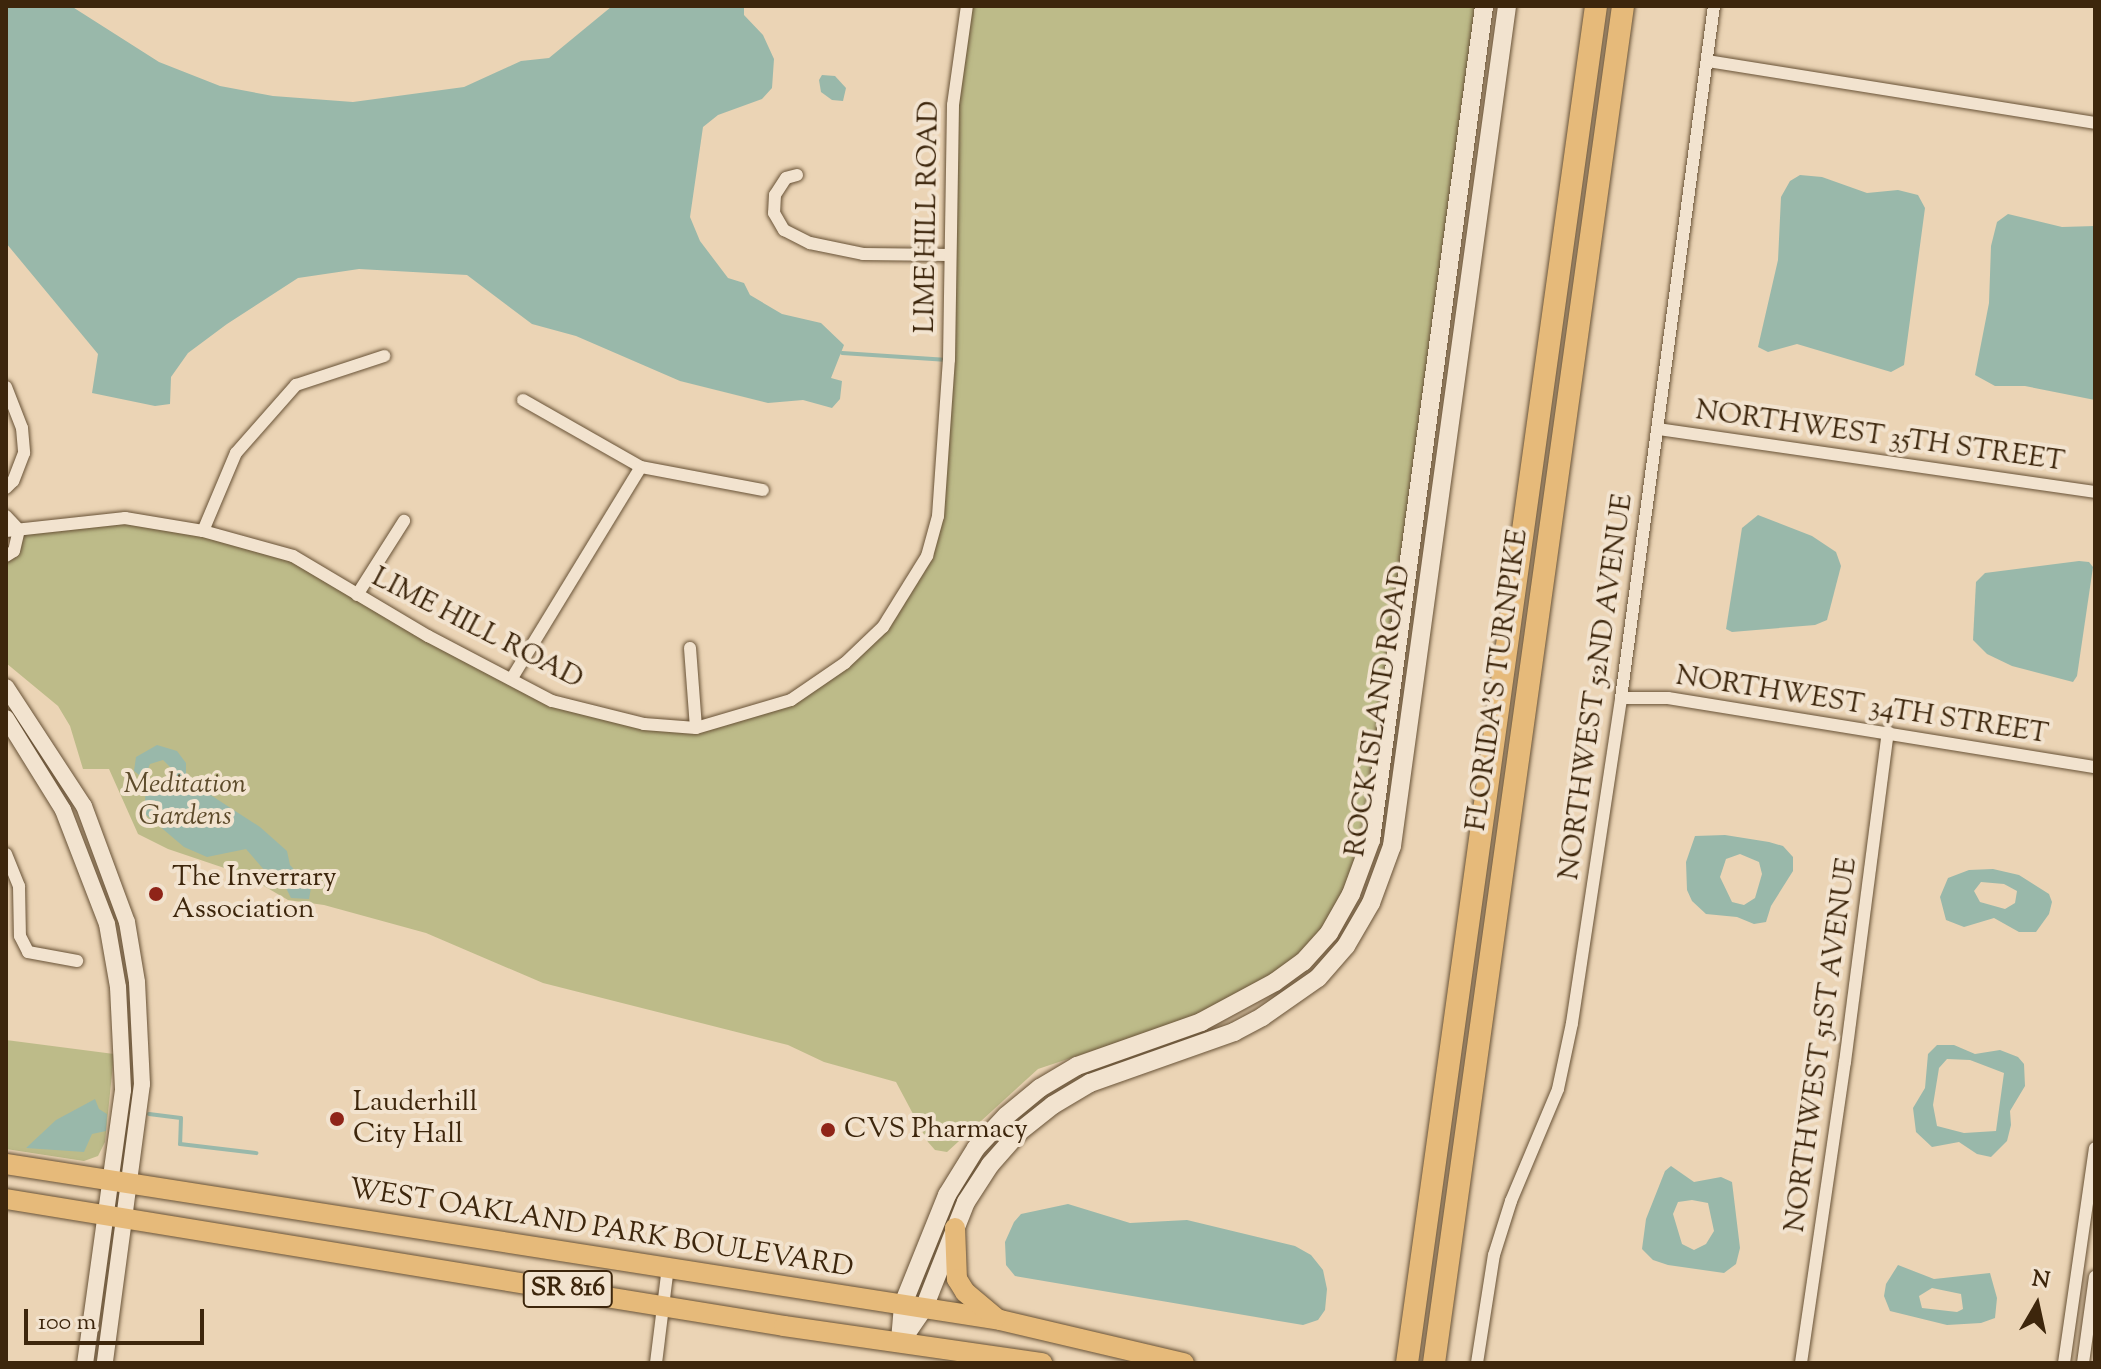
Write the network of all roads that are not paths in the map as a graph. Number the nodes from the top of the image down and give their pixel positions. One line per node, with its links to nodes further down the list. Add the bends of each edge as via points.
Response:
1 (967, 6): 10 (street, LIME HILL ROAD, via 953,105)
2 (1484, 6): 47 (main road, ROCK ISLAND ROAD, via 1371,840 1351,894 1329,933 1303,962 1275,982 1201,1022 1077,1066 1006,1116 957,1175 934,1222)
3 (1507, 6): 43 (main road, ROCK ISLAND ROAD, via 1392,846 1371,903 1346,946 1318,978 1262,1017 1090,1083 1053,1105 990,1165)
4 (1596, 6): 55 (highway, FLORIDA'S TURNPIKE)
5 (1623, 6): 56 (highway, FLORIDA'S TURNPIKE)
6 (1714, 6): 7 (street, NORTHWEST 52ND AVENUE)
7 (1708, 61): 8 (street); 14 (street, NORTHWEST 52ND AVENUE)
8 (2095, 123)
9 (797, 175): 10 (street, via 786,178 775,195 774,213 784,230 810,243 863,254)
10 (950, 255): 30 (street, LIME HILL ROAD, via 944,439 938,516 927,556 883,627 845,663 791,700)
11 (384, 356): 22 (street, via 296,385 236,453)
12 (6, 387): 16 (street, via 22,428 24,453)
13 (523, 400): 15 (street)
14 (1658, 429): 18 (street, NORTHWEST 35TH STREET); 28 (street, NORTHWEST 52ND AVENUE)
15 (641, 467): 17 (street); 26 (street)
16 (6, 488)
17 (763, 490)
18 (2095, 492)
19 (6, 516): 21 (street)
20 (404, 521): 24 (street)
21 (13, 531): 22 (street, LIME HILL ROAD, via 125,518); 23 (street, via 14,551)
22 (203, 531): 24 (street, LIME HILL ROAD, via 293,556)
23 (6, 556)
24 (357, 595): 26 (street, LIME HILL ROAD)
25 (690, 648): 30 (street)
26 (512, 678): 30 (street, LIME HILL ROAD, via 552,701 602,715)
27 (6, 687): 35 (street, via 84,806 127,922)
28 (1621, 698): 31 (street, NORTHWEST 34TH STREET, via 1668,698); 57 (street, NORTHWEST 52ND AVENUE, via 1558,1089 1494,1255)
29 (6, 718): 34 (street, via 63,810)
30 (696, 728)
31 (1888, 732): 32 (street, NORTHWEST 34TH STREET); 58 (street, NORTHWEST 51ST AVENUE)
32 (2095, 767)
33 (6, 854): 36 (street, via 19,886 20,936 28,952)
34 (107, 924): 35 (street, via 120,945); 39 (street, via 118,987)
35 (130, 948): 39 (street, via 142,1084)
36 (77, 961)
37 (2095, 1148): 42 (street)
38 (6, 1164): 39 (main road, WEST OAKLAND PARK BOULEVARD / SR 816)
39 (120, 1182): 41 (street); 44 (main road, WEST OAKLAND PARK BOULEVARD / SR 816)
40 (6, 1199): 41 (main road, SR 816)
41 (116, 1216): 46 (main road, SR 816); 50 (street); 51 (street)
42 (2090, 1222): 59 (street)
43 (955, 1228): 47 (main road, ROCK ISLAND ROAD); 48 (main road, via 957,1279)
44 (668, 1267): 46 (street); 47 (main road, WEST OAKLAND PARK BOULEVARD / SR 816)
45 (2095, 1277): 60 (street)
46 (664, 1305): 49 (main road, SR 816); 52 (street)
47 (914, 1306): 48 (main road, WEST OAKLAND PARK BOULEVARD / SR 816); 49 (main road, ROCK ISLAND ROAD)
48 (1000, 1320): 54 (main road, WEST OAKLAND PARK BOULEVARD / SR 816)
49 (900, 1343): 53 (main road, SR 816)
50 (85, 1363)
51 (105, 1363)
52 (656, 1363)
53 (1042, 1363)
54 (1184, 1363)
55 (1407, 1363)
56 (1434, 1363)
57 (1477, 1363)
58 (1801, 1363)
59 (2064, 1363)
60 (2083, 1363)

